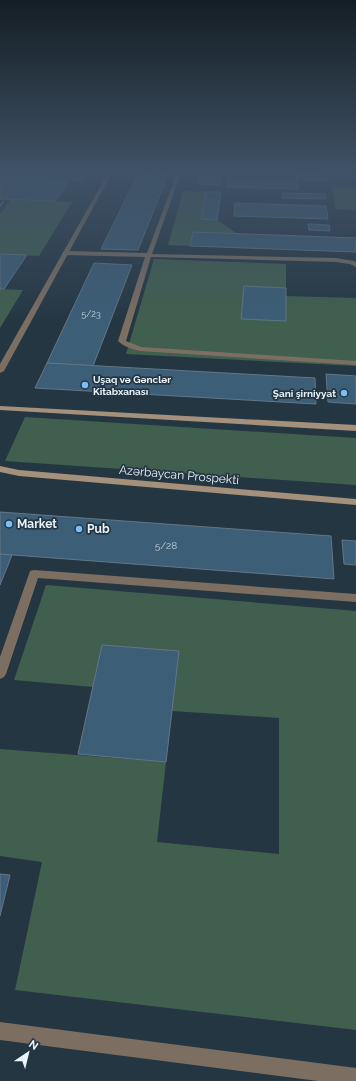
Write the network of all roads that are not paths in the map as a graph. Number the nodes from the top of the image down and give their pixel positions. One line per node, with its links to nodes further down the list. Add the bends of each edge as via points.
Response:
1 (82, 223): 3 (street)
2 (161, 223): 4 (street)
3 (65, 253): 4 (street); 7 (street)
4 (149, 255): 5 (street, via 336,260); 6 (street, via 122,341 125,344 140,349)
5 (356, 265)
6 (356, 363)
7 (0, 371)
8 (0, 408): 9 (main road)
9 (356, 428)
10 (0, 469): 11 (main road, Azərbaycan Prospekti, via 19,473)
11 (356, 502)
12 (356, 598): 13 (street, via 34,574)
13 (0, 674)
14 (0, 1031): 15 (street)
15 (356, 1076)

